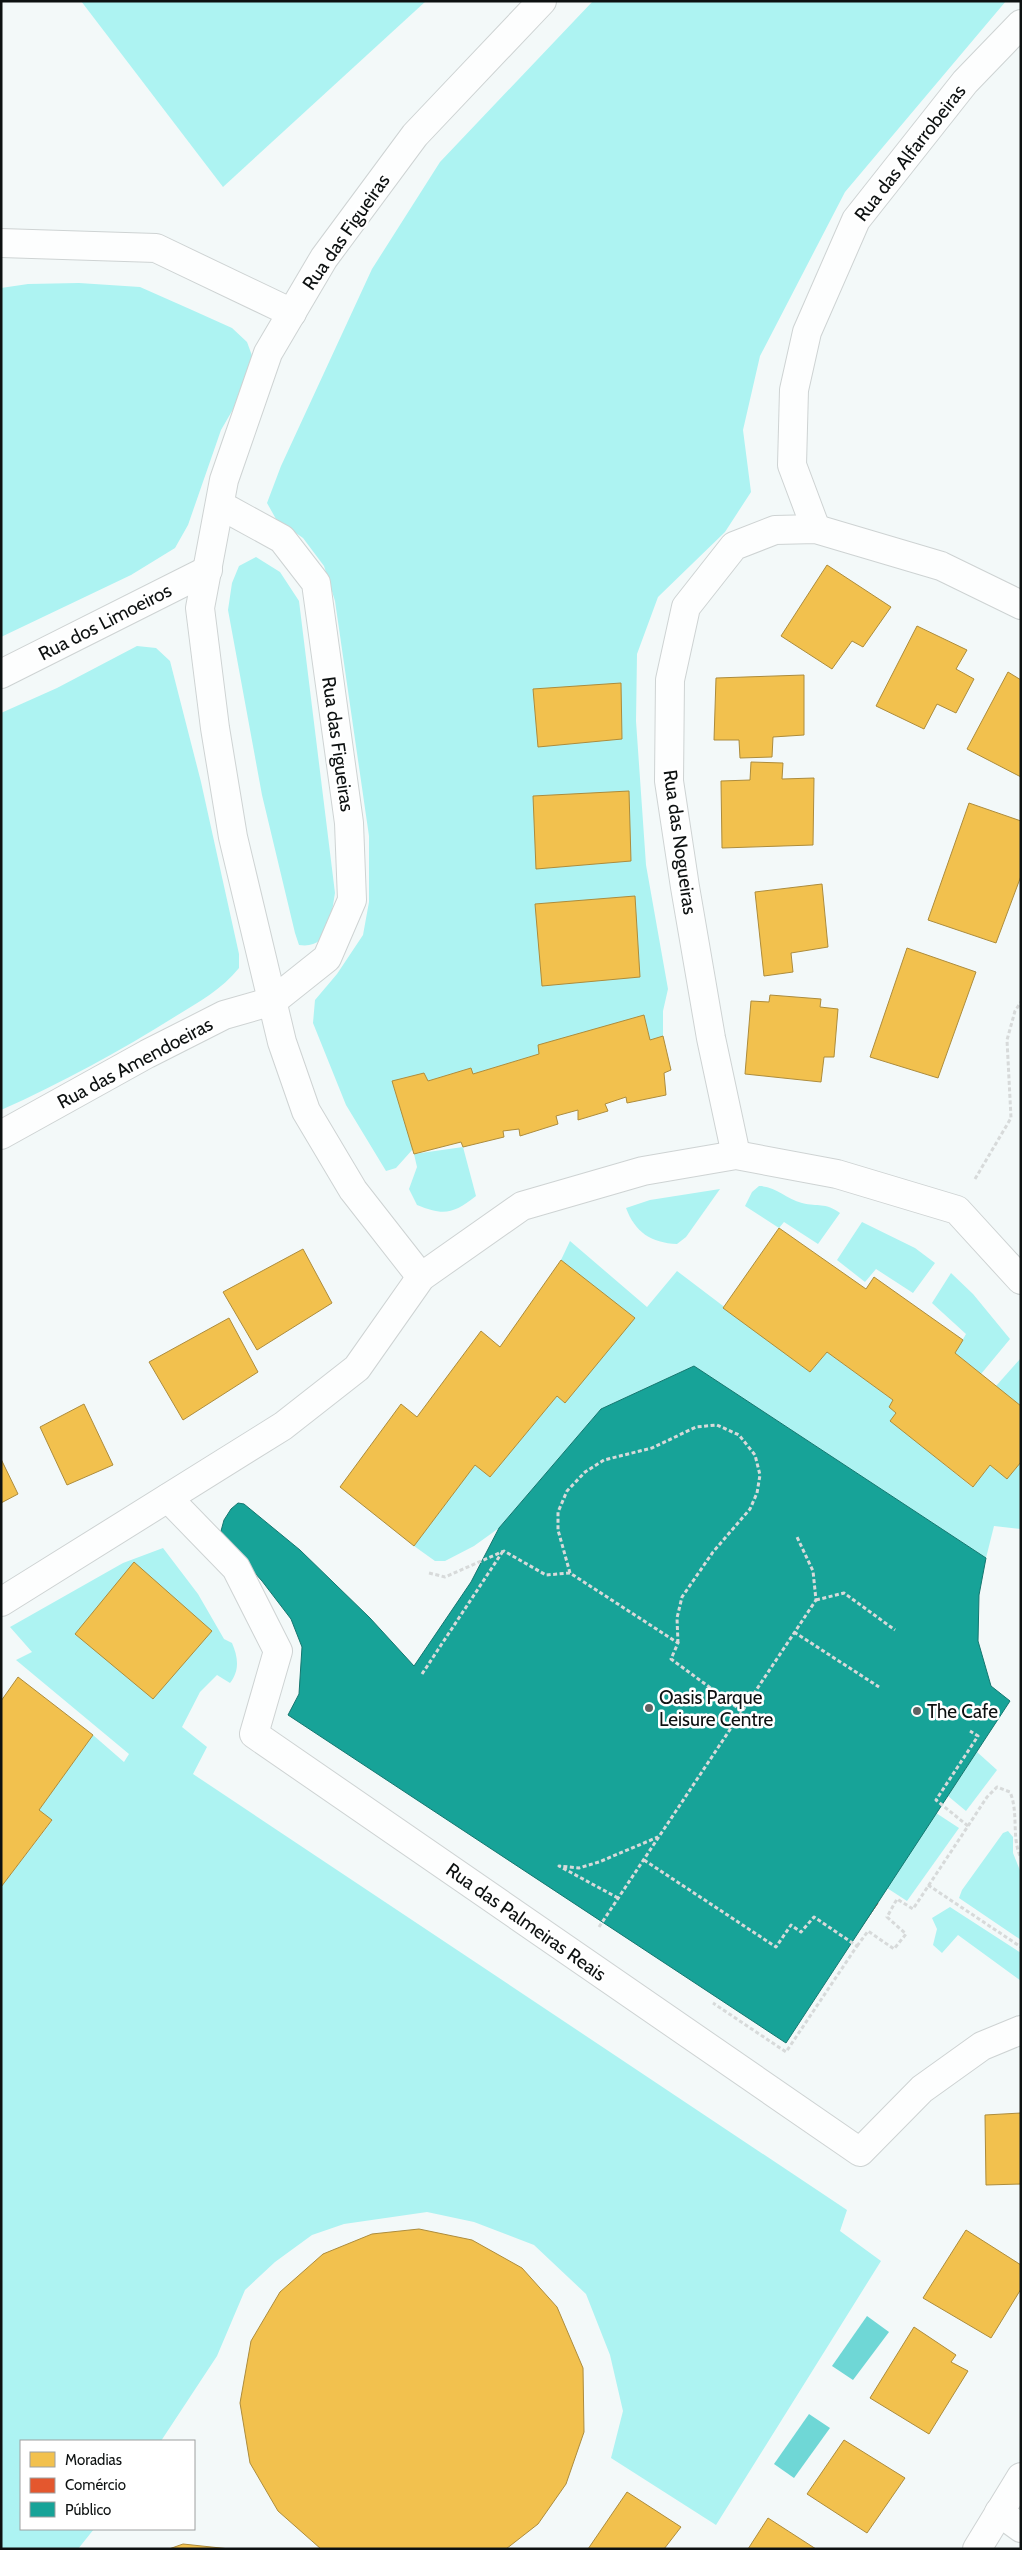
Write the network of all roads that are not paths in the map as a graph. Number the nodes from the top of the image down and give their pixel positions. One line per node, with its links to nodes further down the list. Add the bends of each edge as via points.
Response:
1 (542, 1): 4 (street, Rua das Figueiras, via 415,136 324,258)
2 (1021, 24): 6 (street, Rua das Alfarrobeiras, via 965,82 856,220 807,332 794,390 792,465)
3 (1, 243): 4 (street, via 156,248)
4 (292, 312): 5 (street, Rua das Figueiras, via 268,353 224,480)
5 (220, 505): 7 (street, Rua das Figueiras); 10 (street, Rua das Figueiras, via 282,539 316,583 349,823 352,900 349,908 327,958)
6 (816, 529): 8 (street, Rua das Nogueiras, via 941,566); 12 (street, Rua das Nogueiras, via 775,530 734,546 686,607 670,680 669,781 711,1038)
7 (208, 570): 9 (street, Rua dos Limoeiros); 10 (street, Rua das Figueiras, via 200,608 215,728 233,837)
8 (1021, 606)
9 (1, 674)
10 (273, 1001): 11 (street, Rua das Amendoeiras, via 224,1015); 13 (street, Rua das Figueiras, via 282,1042 306,1110 353,1190)
11 (1, 1135)
12 (736, 1156): 13 (street, via 644,1171 522,1206); 14 (street, via 837,1174 956,1210)
13 (421, 1277): 15 (street, via 357,1368 283,1426)
14 (1021, 1280)
15 (168, 1498): 16 (street); 17 (street, Rua das Palmeiras Reais, via 236,1568 278,1651 254,1734 860,2152 922,2089 982,2046)
16 (1, 1602)
17 (1021, 2030)
18 (1021, 2477): 19 (street)
19 (999, 2512): 20 (street); 21 (street)
20 (1021, 2528)
21 (977, 2549)

